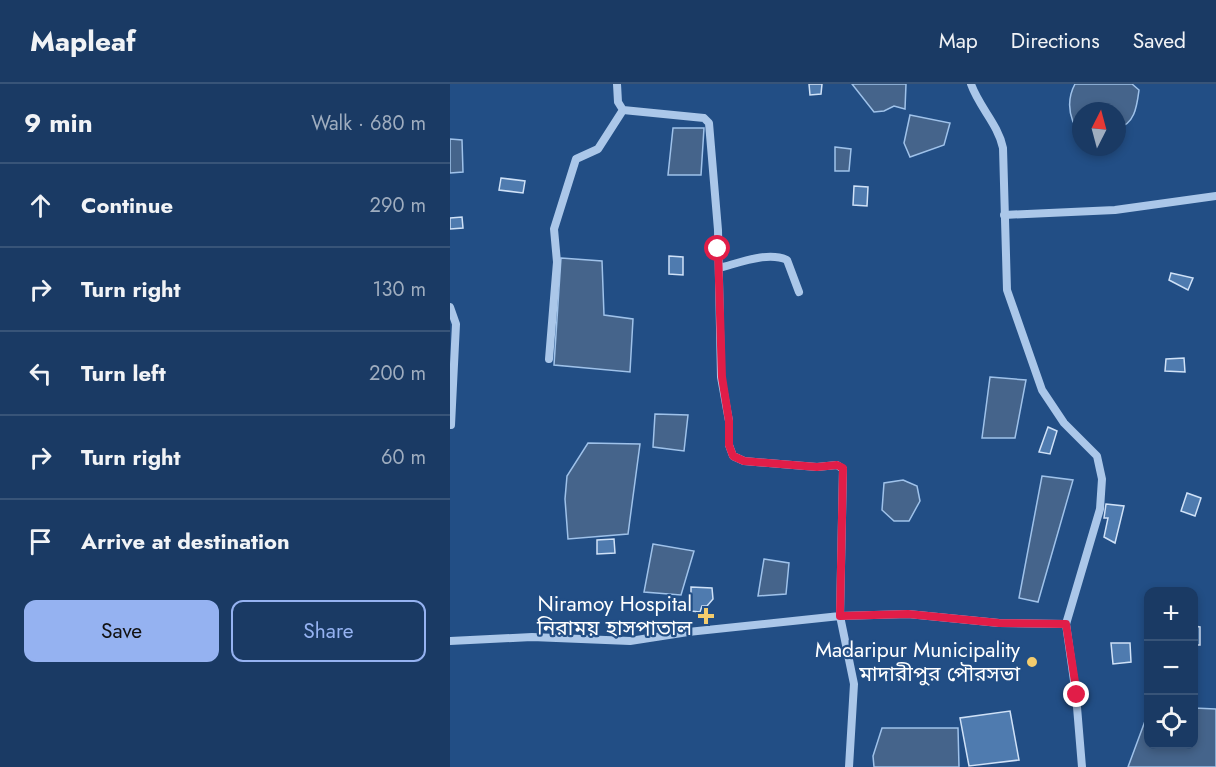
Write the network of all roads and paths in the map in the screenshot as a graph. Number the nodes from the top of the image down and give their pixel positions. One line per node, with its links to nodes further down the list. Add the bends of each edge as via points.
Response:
1 (617, 84): 3 (street, via 618,102)
2 (971, 84): 5 (street, via 1000,133)
3 (623, 110): 6 (street, via 704,118 710,123); 9 (street, via 598,149 576,159 567,194 556,216 556,295)
4 (1216, 196): 5 (street, via 1115,210)
5 (1004, 215): 13 (street, via 1007,290 1042,390 1064,423 1097,456 1102,478 1100,509)
6 (719, 268): 7 (street, via 780,257 787,260); 12 (street, via 722,377 733,456 756,463 843,468)
7 (799, 292)
8 (450, 307): 10 (street, via 456,324)
9 (549, 358)
10 (450, 425): 11 (street)
11 (450, 432)
12 (840, 616): 13 (street, via 908,614 999,623); 14 (street, via 630,641 532,637); 15 (street, via 854,684)
13 (1066, 624): 16 (street, via 1077,695)
14 (450, 641)
15 (849, 767)
16 (1082, 767)

